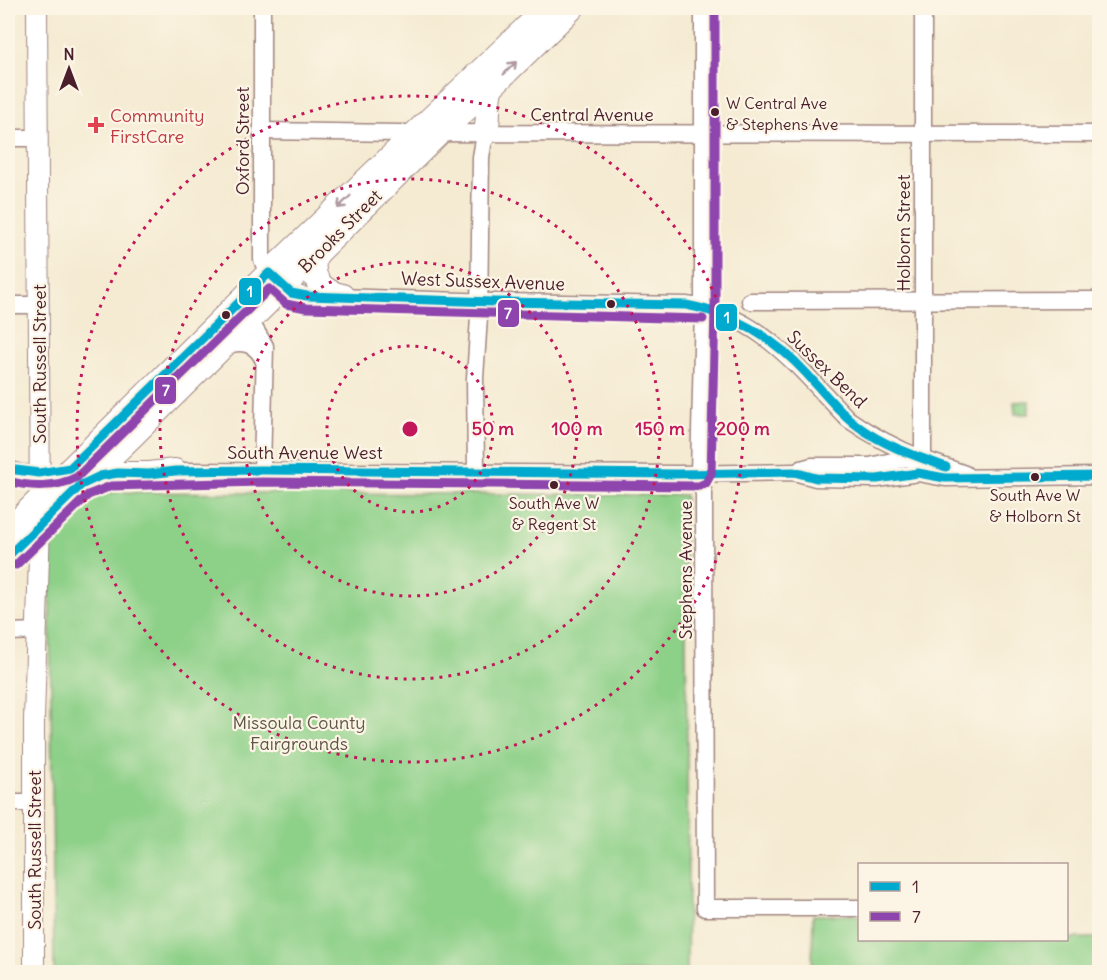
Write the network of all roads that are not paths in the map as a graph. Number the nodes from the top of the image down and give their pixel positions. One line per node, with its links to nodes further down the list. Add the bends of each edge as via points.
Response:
1 (37, 8): 13 (main road, South Russell Street)
2 (262, 8): 7 (street, Oxford Street)
3 (704, 8): 9 (street, Stephens Avenue)
4 (923, 8): 12 (street, Holborn Street)
5 (558, 9): 6 (highway, Brooks Street, one-way to 5); 8 (highway, Brooks Street)
6 (490, 87): 8 (highway, Brooks Street); 10 (highway)
7 (261, 131): 8 (street, Central Avenue); 15 (street, Oxford Street, via 263,264)
8 (428, 133): 10 (street, Central Avenue); 14 (highway, Brooks Street); 15 (highway, Brooks Street, one-way to 15)
9 (703, 133): 10 (street, Central Avenue); 12 (street, Central Avenue); 21 (street, Stephens Avenue)
10 (485, 134): 19 (street, via 481,157)
11 (1100, 134): 12 (street, Central Avenue)
12 (923, 135): 17 (street, Holborn Street)
13 (21, 138): 20 (main road, South Russell Street)
14 (316, 254): 15 (highway, Brooks Street); 16 (highway, via 317,282)
15 (277, 280): 16 (street, West Sussex Avenue, via 300,295); 22 (highway, Brooks Street); 35 (highway, Brooks Street)
16 (342, 296): 19 (street, West Sussex Avenue)
17 (923, 300): 18 (street); 23 (street, via 755,301); 27 (street, Holborn Street)
18 (1100, 300)
19 (480, 302): 21 (street, West Sussex Avenue); 31 (street, via 475,378)
20 (22, 305): 33 (main road, South Russell Street)
21 (703, 307): 23 (street, Sussex Bend); 34 (street, Stephens Avenue)
22 (254, 315): 24 (highway, Brooks Street); 25 (street, via 253,326 265,344)
23 (746, 326): 27 (street, Sussex Bend, via 794,360 848,419 882,441)
24 (223, 346): 25 (street, via 248,344); 26 (highway, Brooks Street)
25 (264, 362): 29 (street)
26 (131, 443): 30 (highway, via 135,457 143,463); 35 (highway, Brooks Street)
27 (923, 459): 32 (street, South Avenue West, via 906,458 870,466 812,466); 36 (street, South Avenue West)
28 (8, 469): 33 (street)
29 (262, 470): 30 (street, South Avenue West); 31 (street, South Avenue West)
30 (175, 471): 35 (highway)
31 (476, 472): 34 (street, South Avenue West)
32 (794, 472): 34 (street, South Avenue West); 36 (street, South Avenue West, via 816,478 877,479 918,472 945,478)
33 (39, 474): 35 (highway); 38 (main road, South Russell Street)
34 (699, 474): 46 (street, Stephens Avenue, via 704,494 705,908)
35 (76, 476): 38 (highway, Brooks Street); 39 (highway, Brooks Street)
36 (969, 476): 37 (street, South Avenue West)
37 (1100, 476)
38 (40, 498): 39 (main road, South Russell Street); 40 (highway, Brooks Street)
39 (40, 523): 41 (highway, Brooks Street); 42 (main road, South Russell Street)
40 (8, 531)
41 (8, 556)
42 (38, 631): 43 (street); 45 (main road, South Russell Street)
43 (8, 632)
44 (8, 803): 45 (street)
45 (35, 803): 47 (main road, South Russell Street)
46 (858, 908)
47 (34, 972)

